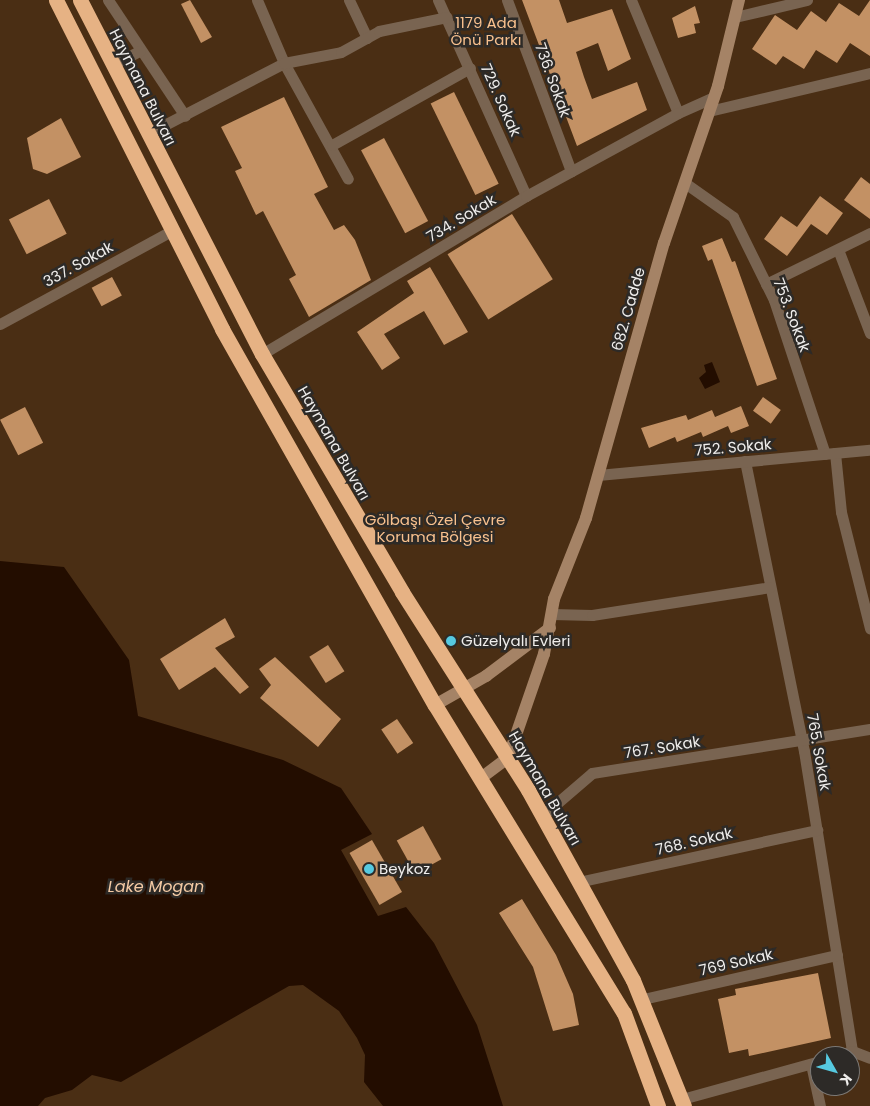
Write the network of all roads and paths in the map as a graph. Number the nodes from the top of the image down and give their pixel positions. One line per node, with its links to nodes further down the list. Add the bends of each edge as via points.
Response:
1 (56, 0): 29 (highway)
2 (80, 0): 16 (highway, Haymana Bulvarı)
3 (108, 0): 14 (street)
4 (257, 0): 15 (street)
5 (349, 0): 13 (street)
6 (438, 0): 12 (street, 729. Sokak)
7 (507, 0): 25 (street, 736. Sokak)
8 (631, 0): 21 (street)
9 (739, 0): 11 (main road, 682. Cadde)
10 (807, 0): 11 (street)
11 (735, 17): 19 (main road, 682. Cadde)
12 (447, 18): 13 (street); 17 (street, 729. Sokak)
13 (367, 38): 15 (street, via 341,52)
14 (140, 51): 16 (street); 22 (street)
15 (284, 63): 22 (street); 24 (street)
16 (112, 65): 23 (highway, Haymana Bulvarı)
17 (470, 68): 24 (street); 28 (street, 729. Sokak)
18 (870, 73): 20 (street)
19 (714, 97): 20 (main road, 682. Cadde); 21 (street, 734. Sokak)
20 (710, 111): 27 (main road, 682. Cadde)
21 (678, 113): 25 (street, 734. Sokak)
22 (185, 116): 23 (street)
23 (147, 134): 35 (highway, Haymana Bulvarı)
24 (332, 145): 26 (street)
25 (571, 171): 28 (street, 734. Sokak)
26 (348, 179)
27 (684, 183): 32 (street, 753. Sokak, via 733,217); 39 (main road, 682. Cadde)
28 (526, 196): 35 (street, 734. Sokak)
29 (171, 231): 33 (street, 337. Sokak); 45 (highway)
30 (870, 233): 31 (street)
31 (839, 252): 32 (street); 34 (street)
32 (766, 284): 37 (street, 753. Sokak)
33 (0, 324)
34 (870, 333)
35 (262, 354): 44 (highway, Haymana Bulvarı, via 402,592)
36 (870, 450): 37 (street, 752. Sokak)
37 (830, 453): 38 (street, 752. Sokak); 43 (street, 753. Sokak)
38 (745, 461): 39 (street, 752. Sokak); 40 (street, 765. Sokak)
39 (598, 475): 41 (main road, 682. Cadde)
40 (770, 587): 41 (street, via 592,615); 47 (street, 765. Sokak)
41 (552, 614): 42 (main road, 682. Cadde)
42 (550, 628): 44 (main road); 48 (main road, 682. Cadde)
43 (870, 628)
44 (466, 689): 45 (main road); 48 (highway, Haymana Bulvarı)
45 (435, 705): 49 (highway)
46 (870, 729): 47 (street, 767. Sokak)
47 (802, 742): 50 (street, 767. Sokak, via 592,773); 51 (street, 765. Sokak)
48 (508, 758): 49 (main road); 50 (highway, Haymana Bulvarı)
49 (481, 778): 58 (highway, via 624,1013)
50 (542, 816): 52 (highway, Haymana Bulvarı)
51 (817, 830): 52 (street, 768. Sokak); 53 (street, 765. Sokak)
52 (578, 882): 54 (highway, Haymana Bulvarı)
53 (837, 956): 54 (street, 769 Sokak); 55 (street, 765. Sokak)
54 (643, 999): 57 (highway, Haymana Bulvarı)
55 (851, 1046)
56 (810, 1064): 57 (street)
57 (683, 1102)
58 (658, 1106)

